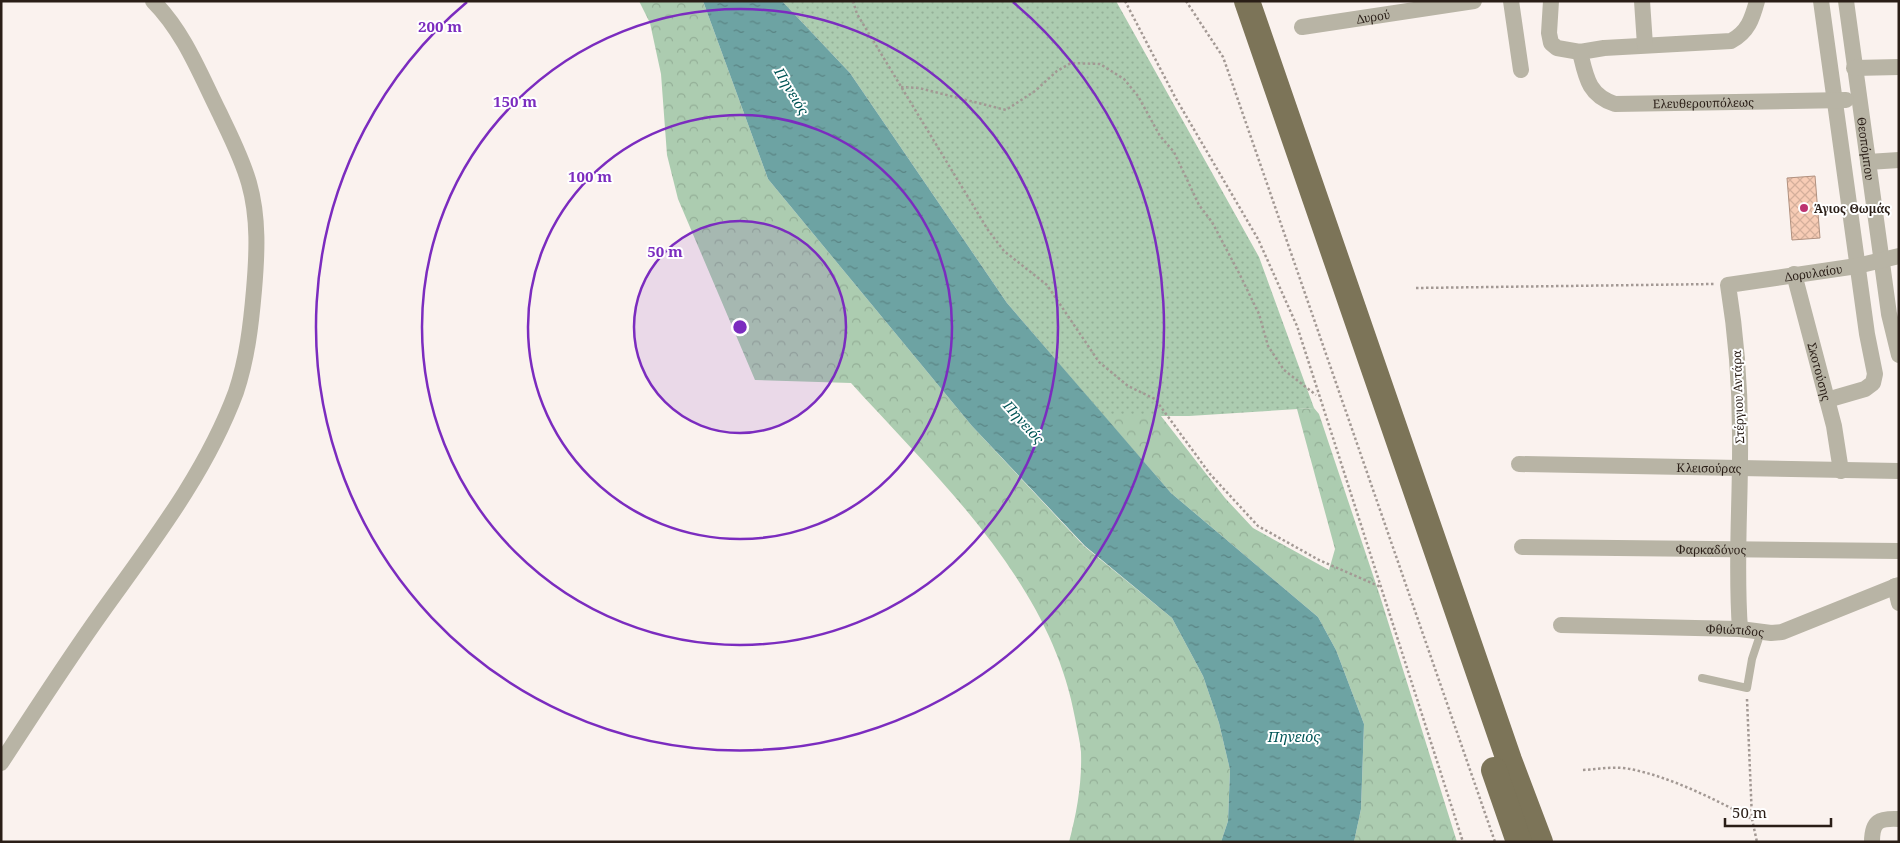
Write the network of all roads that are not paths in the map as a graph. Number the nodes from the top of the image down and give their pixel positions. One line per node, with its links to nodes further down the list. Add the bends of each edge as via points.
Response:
1 (153, 1): 43 (street, via 199,67 239,154 249,184 256,223 257,265 249,341 236,391 202,465 170,517 78,645)
2 (1228, 1): 45 (highway)
3 (1247, 1): 46 (highway)
4 (1474, 1): 11 (street, Δυρού)
5 (1511, 1): 17 (street)
6 (1551, 1): 14 (street, via 1551,43 1557,48)
7 (1642, 1): 13 (street)
8 (1758, 1): 13 (street, via 1749,27 1730,41)
9 (1821, 1): 19 (street)
10 (1846, 1): 16 (street, Θεοπόμπου)
11 (1411, 6): 12 (street, Δυρού)
12 (1302, 27)
13 (1645, 45): 14 (street)
14 (1580, 52): 19 (street, Ελευθερουπόλεως, via 1588,85 1605,101 1615,104)
15 (1899, 67): 16 (street)
16 (1854, 68): 18 (street, Θεοπόμπου)
17 (1520, 70)
18 (1858, 99): 19 (street, Ελευθερουπόλεως); 21 (street, Θεοπόμπου)
19 (1835, 101): 24 (street)
20 (1899, 160): 21 (street)
21 (1868, 162): 23 (street, Θεοπόμπου)
22 (1899, 256): 23 (street, Δορυλαίου)
23 (1882, 261): 24 (street, Δορυλαίου); 28 (street, Θεοπόμπου)
24 (1857, 266): 25 (street, Δορυλαίου); 27 (street)
25 (1794, 274): 26 (street, Δορυλαίου); 29 (street, Σκοτούσης)
26 (1728, 285): 31 (street, Στέργιου Αντάρα, via 1738,378)
27 (1870, 349): 28 (street); 29 (street, via 1875,374 1873,383 1865,389)
28 (1897, 349)
29 (1827, 400): 32 (street, Σκοτούσης)
30 (1519, 464): 31 (street, Κλεισούρας)
31 (1740, 470): 32 (street, Κλεισούρας); 35 (street, Στέργιου Αντάρα)
32 (1841, 471): 33 (street, Κλεισούρας)
33 (1899, 471)
34 (1522, 547): 35 (street, Φαρκαδόνος)
35 (1737, 548): 36 (street, Φαρκαδόνος); 40 (street, Στέργιου Αντάρα)
36 (1899, 551)
37 (1897, 585): 38 (street); 41 (street, Φθιώτιδος, via 1782,632)
38 (1899, 603)
39 (1562, 625): 40 (street, Φθιώτιδος)
40 (1740, 629): 41 (street, Φθιώτιδος)
41 (1761, 632): 42 (lane, via 1747,688)
42 (1702, 678)
43 (1, 763)
44 (1899, 819): 47 (street, via 1876,823 1872,829)
45 (1519, 842)
46 (1540, 842)
47 (1872, 842)

